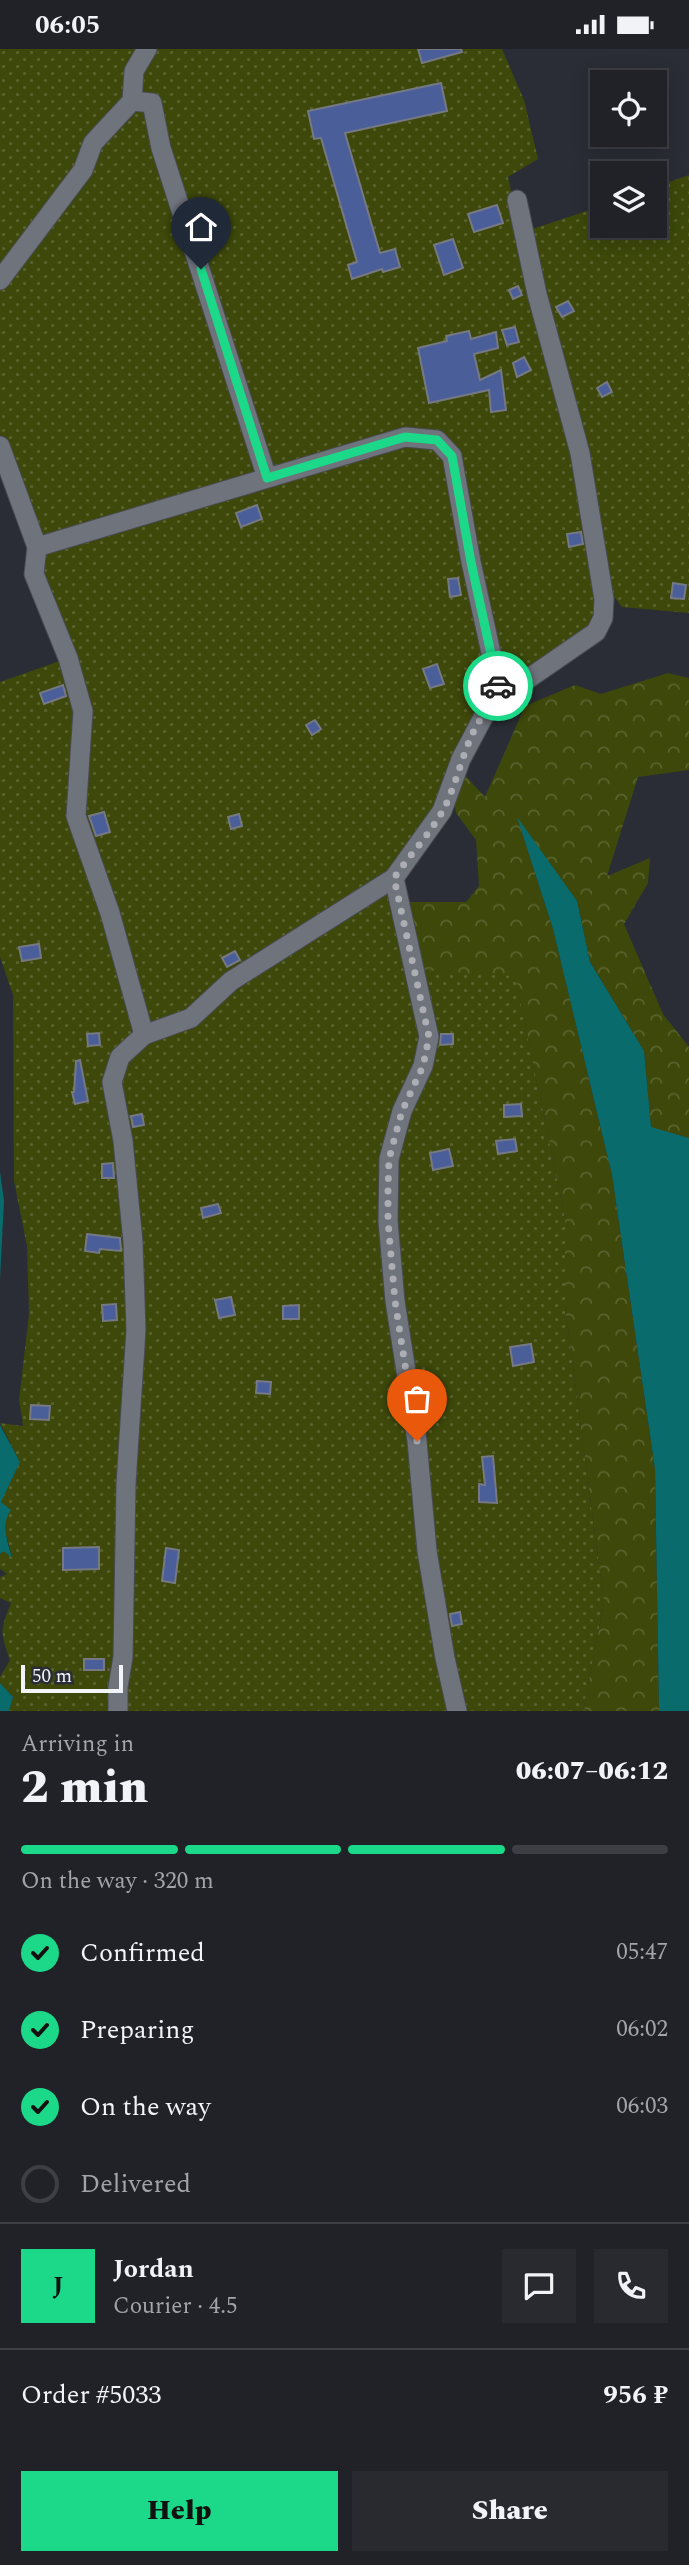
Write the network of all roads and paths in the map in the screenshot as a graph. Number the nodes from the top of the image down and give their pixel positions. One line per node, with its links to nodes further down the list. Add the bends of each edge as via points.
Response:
1 (146, 49): 2 (street, via 134,71)
2 (132, 101): 4 (street, via 93,143 83,170); 6 (street, via 152,103 161,148)
3 (517, 201): 8 (street, via 580,453 603,618 596,632)
4 (0, 280)
5 (0, 446): 7 (street)
6 (267, 478): 7 (street); 8 (street, via 405,437 437,440 452,456)
7 (37, 547): 10 (street, via 34,574 68,658 83,712 76,816 110,913)
8 (501, 698): 9 (street, via 486,710 467,746 442,811)
9 (394, 878): 10 (street, via 230,981 191,1018); 12 (street, via 429,1037 389,1159 388,1221 427,1551)
10 (144, 1035): 11 (street, via 120,1057 112,1081 133,1242 136,1330 125,1485)
11 (118, 1711)
12 (457, 1711)

